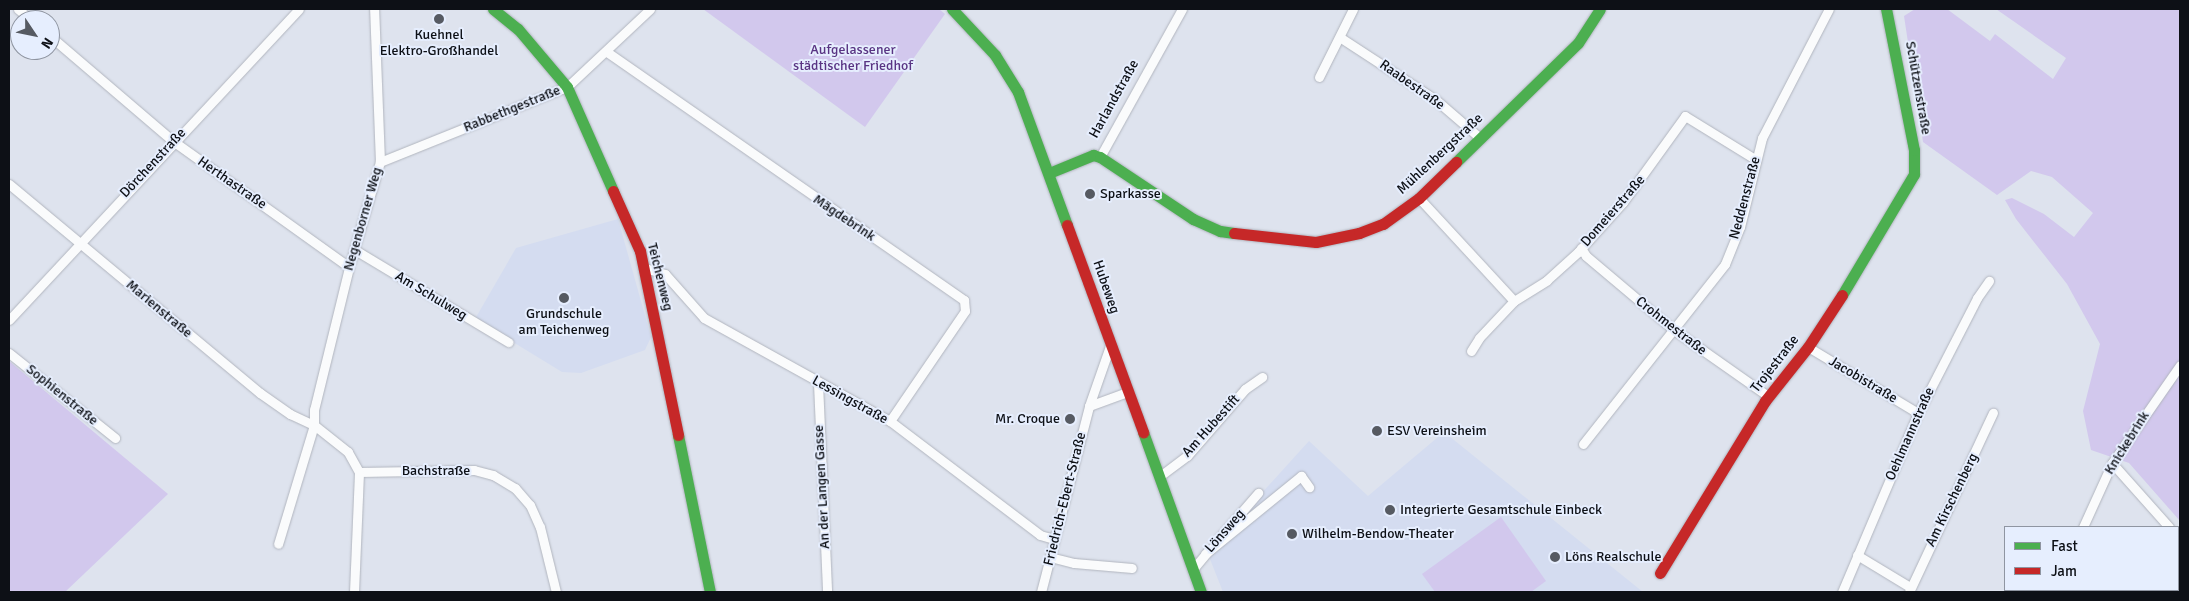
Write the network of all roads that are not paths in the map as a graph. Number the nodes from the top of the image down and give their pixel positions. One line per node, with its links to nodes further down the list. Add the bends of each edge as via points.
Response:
1 (299, 9): 17 (street, Dörchenstraße)
2 (374, 9): 20 (street, Negenborner Weg)
3 (493, 9): 15 (street, Teichenweg, via 518,29)
4 (650, 9): 13 (street, Rabbethgestraße)
5 (952, 9): 21 (street, Hubeweg, via 995,55 1018,92)
6 (1182, 9): 18 (street, Harlandstraße)
7 (1353, 9): 11 (street)
8 (1829, 9): 19 (street, Neddenstraße, via 1788,83)
9 (1886, 9): 22 (street, Schützenstraße, via 1914,150)
10 (1598, 10): 16 (street, Mühlenbergstraße, via 1578,43)
11 (1340, 38): 14 (street); 16 (street, Raabestraße, via 1414,84)
12 (60, 45): 17 (street, Herthastraße)
13 (607, 52): 15 (street, Rabbethgestraße); 47 (street, Mägdebrink, via 964,300 965,311)
14 (1319, 77)
15 (567, 87): 20 (street, Rabbethgestraße); 29 (street, Teichenweg)
16 (1480, 138): 24 (street, Mühlenbergstraße)
17 (173, 141): 25 (street, Dörchenstraße); 28 (street, Herthastraße)
18 (1100, 157): 21 (street, Harlandstraße, via 1093,156); 24 (street, Mühlenbergstraße, via 1193,219 1226,232 1282,240 1316,242 1358,233 1383,224)
19 (1755, 159): 26 (street, Domeierstraße, via 1685,116 1628,195); 33 (street, Neddenstraße, via 1745,210 1725,264)
20 (380, 162): 27 (street, Negenborner Weg)
21 (1049, 173): 35 (street, Hubeweg)
22 (1914, 174): 36 (street, Trojestraße, via 1865,259)
23 (9, 184): 25 (street, Marienstraße)
24 (1419, 198): 31 (street)
25 (79, 242): 32 (street, Dörchenstraße); 48 (street, Marienstraße, via 260,393 290,414)
26 (1581, 248): 31 (street, Domeierstraße, via 1547,280); 33 (street, Crohmestraße, via 1586,256)
27 (355, 250): 28 (street, Negenborner Weg); 34 (street, Am Schulweg)
28 (349, 266): 48 (street, Negenborner Weg, via 314,410)
29 (645, 268): 41 (street, Lessingstraße, via 665,274 704,318); 72 (street, Teichenweg)
30 (1989, 282): 45 (street, Oehlmannstraße, via 1977,298)
31 (1514, 301): 37 (street, Domeierstraße)
32 (9, 320)
33 (1674, 330): 43 (street, Crohmestraße); 50 (street, Neddenstraße)
34 (508, 342)
35 (1110, 346): 42 (street, Hubeweg); 44 (street, Friedrich-Ebert-Straße)
36 (1808, 347): 43 (street, Trojestraße); 45 (street, Jacobistraße)
37 (1471, 351)
38 (9, 353): 49 (street, Sophienstraße)
39 (2180, 364): 51 (street, Knickebrink)
40 (1262, 377): 53 (street, Am Hubestift, via 1245,389 1187,456)
41 (818, 383): 47 (street, Lessingstraße); 73 (street, An der Langen Gasse)
42 (1123, 394): 44 (street); 53 (street, Hubeweg)
43 (1768, 396): 67 (street, Trojestraße)
44 (1089, 406): 60 (street, Friedrich-Ebert-Straße)
45 (1918, 413): 63 (street, Oehlmannstraße)
46 (1993, 413): 69 (street, Am Kirschenberg)
47 (890, 421): 60 (street, Lessingstraße, via 1040,535)
48 (314, 424): 52 (street, via 348,452); 61 (street, Negenborner Weg)
49 (114, 438)
50 (1583, 444)
51 (2112, 463): 58 (street, Knickebrink); 59 (street)
52 (359, 472): 68 (street); 71 (street, Bachstraße, via 474,470 494,475 515,488 530,505 540,527)
53 (1160, 476): 66 (street, Hubeweg)
54 (1309, 487): 57 (street, via 1301,476)
55 (1258, 493): 56 (street, Lönsweg)
56 (1245, 508): 57 (street); 62 (street, Lönsweg)
57 (1252, 517): 62 (street)
58 (2083, 526)
59 (2168, 526)
60 (1054, 539): 64 (street, Friedrich-Ebert-Straße)
61 (278, 544)
62 (1205, 554): 66 (street, Lönsweg)
63 (1857, 555): 69 (street, Am Kirschenberg); 76 (street, Oehlmannstraße)
64 (1050, 557): 65 (street, via 1074,563); 74 (street, Friedrich-Ebert-Straße)
65 (1132, 568)
66 (1193, 569): 75 (street, Hubeweg)
67 (1660, 573)
68 (354, 588): 70 (street)
69 (1909, 590)
70 (345, 592)
71 (556, 592)
72 (710, 592)
73 (827, 592)
74 (1041, 592)
75 (1201, 592)
76 (1842, 592)

